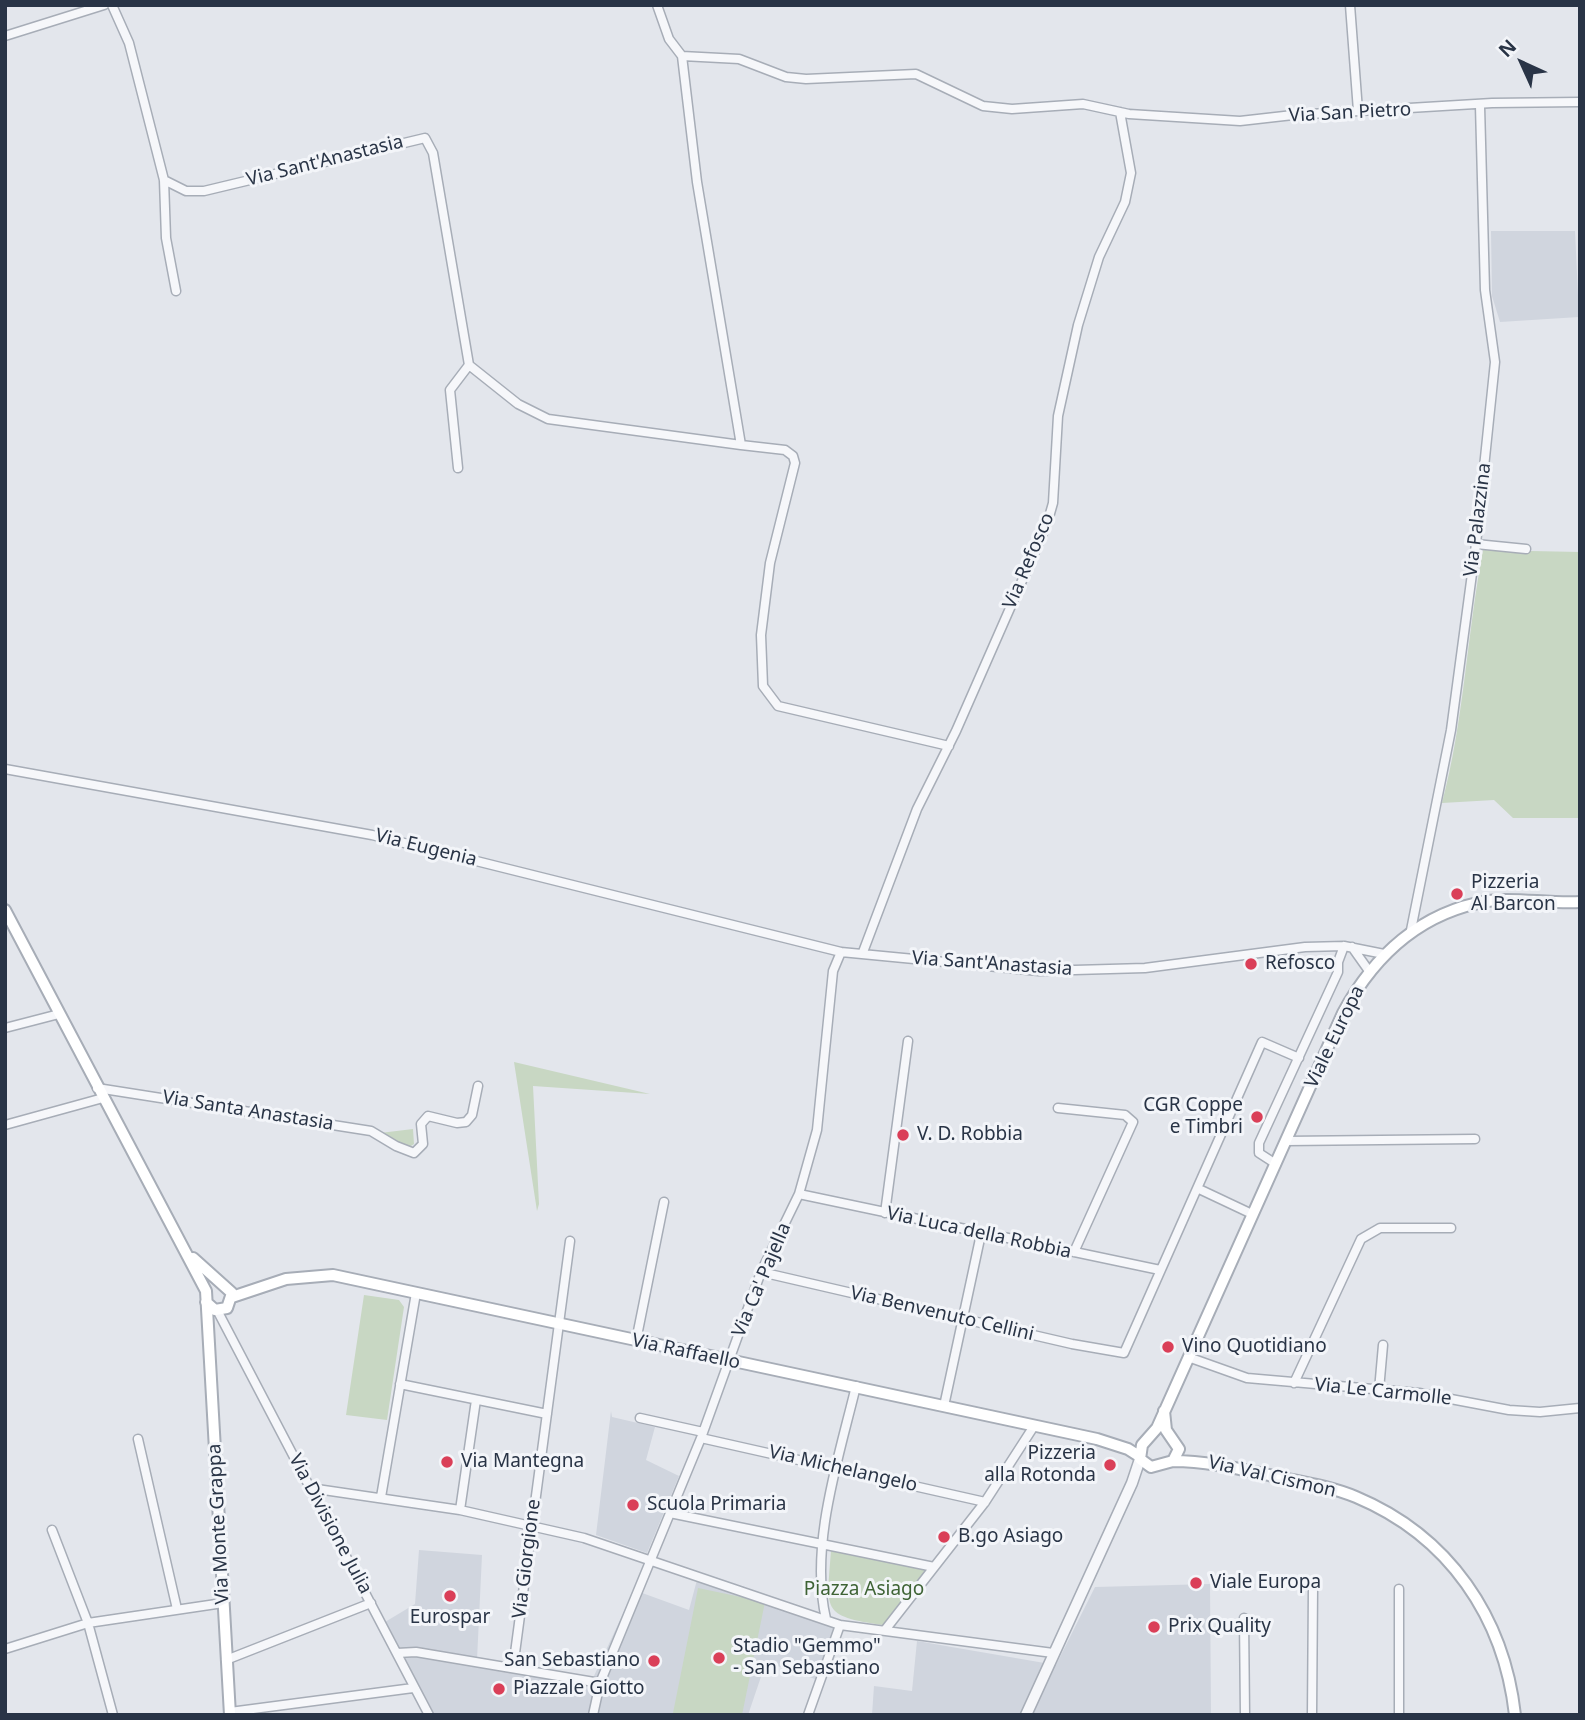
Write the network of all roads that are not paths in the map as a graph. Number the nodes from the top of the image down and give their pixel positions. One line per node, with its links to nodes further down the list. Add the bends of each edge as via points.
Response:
1 (104, 5): 5 (street)
2 (112, 5): 11 (street, via 129,43)
3 (657, 5): 6 (street)
4 (1350, 5): 9 (street)
5 (5, 36)
6 (682, 56): 10 (street, via 738,59 786,77 806,79 916,74 984,106 1013,109 1083,104); 14 (street, via 697,182)
7 (1580, 102): 8 (street, Via San Pietro)
8 (1480, 106): 9 (street, Via San Pietro); 16 (street, Via Palazzina, via 1485,290 1495,362)
9 (1358, 111): 10 (street, Via San Pietro, via 1240,121)
10 (1119, 112): 18 (street, Via Refosco, via 1131,173 1125,202 1099,257 1078,325 1058,416 1053,503 1034,559)
11 (164, 180): 12 (street, via 166,237); 13 (street, Via Sant'Anastasia, via 186,191 204,191 425,138 433,153)
12 (176, 291)
13 (469, 365): 14 (street, via 518,404 548,419); 15 (street, via 450,390)
14 (741, 445): 18 (street, via 785,450 795,463 770,563 761,635 766,695 778,706)
15 (458, 468)
16 (1476, 544): 17 (street); 23 (street, Via Palazzina, via 1447,755)
17 (1526, 549)
18 (949, 746): 26 (street, Via Refosco, via 917,809)
19 (5, 769): 25 (street, Via Eugenia, via 372,835)
20 (1580, 902): 23 (main road, Viale Europa, via 1490,900)
21 (5, 910): 22 (main road)
22 (9, 925): 29 (main road)
23 (1412, 930): 27 (main road, Viale Europa)
24 (1348, 947): 26 (street, Via Sant'Anastasia, via 1305,947 1145,968 1039,971 931,963); 27 (street, Via Sant'Anastasia); 28 (street); 32 (street, Viale Europa)
25 (841, 952): 26 (street, Via Sant'Anastasia); 42 (street, Via Ca' Pajella, via 833,971 817,1130)
26 (863, 952)
27 (1384, 954): 28 (main road, Viale Europa)
28 (1369, 971): 39 (main road, Viale Europa, via 1343,1013)
29 (60, 1014): 30 (street); 34 (main road)
30 (5, 1028)
31 (908, 1041): 44 (street)
32 (1299, 1058): 40 (street, Viale Europa, via 1259,1143 1259,1153); 41 (street, via 1262,1042)
33 (478, 1086): 34 (street, Via Santa Anastasia, via 466,1122 428,1116 421,1124 423,1144 414,1153 371,1130)
34 (97, 1088): 35 (main road)
35 (103, 1098): 37 (street); 49 (main road)
36 (1058, 1108): 50 (street, via 1125,1115 1133,1122)
37 (5, 1125)
38 (1475, 1139): 39 (street)
39 (1286, 1140): 40 (main road, Viale Europa)
40 (1276, 1164): 45 (main road, Viale Europa)
41 (1199, 1189): 45 (street); 51 (street)
42 (799, 1195): 44 (street, Via Luca della Robbia); 52 (street, Via Ca' Pajella)
43 (664, 1202): 59 (street)
44 (885, 1213): 47 (street, Via Luca della Robbia)
45 (1252, 1213): 61 (main road, Viale Europa)
46 (1451, 1228): 63 (street, via 1380,1228 1361,1239)
47 (981, 1234): 50 (street, Via Luca della Robbia); 56 (street)
48 (570, 1241): 57 (street, Via Giorgione)
49 (184, 1248): 54 (main road); 55 (main road)
50 (1074, 1252): 51 (street, Via Luca della Robbia)
51 (1160, 1270): 56 (street, Via Benvenuto Cellini, via 1124,1353)
52 (761, 1272): 56 (street, Via Benvenuto Cellini); 62 (street, Via Ca' Pajella)
53 (416, 1293): 55 (main road, Via Raffaello, via 333,1275 286,1279); 57 (main road, Via Raffaello); 64 (street)
54 (206, 1296): 55 (main road); 55 (main road, Via Raffaello, via 212,1284); 58 (main road, Via Monte Grappa)
55 (225, 1297): 58 (main road, Via Monte Grappa); 85 (street, Via Divisione Julia, via 229,1334)
56 (965, 1320): 68 (street)
57 (559, 1325): 59 (main road, Via Raffaello); 71 (street, Via Giorgione)
58 (210, 1334): 98 (main road, Via Monte Grappa)
59 (636, 1341): 62 (main road, Via Raffaello)
60 (1383, 1345): 66 (street)
61 (1188, 1357): 63 (street, Via Le Carmolle, via 1247,1378); 70 (main road, Viale Europa)
62 (729, 1361): 65 (main road, Via Raffaello); 74 (street, Via Ca' Pajella)
63 (1294, 1383): 66 (street, Via Le Carmolle)
64 (400, 1384): 67 (street); 86 (street)
65 (856, 1386): 68 (main road, Via Raffaello); 82 (street)
66 (1379, 1390): 69 (street, Via Le Carmolle, via 1443,1396 1509,1410)
67 (476, 1400): 71 (street); 88 (street)
68 (944, 1406): 73 (main road, Via Raffaello)
69 (1580, 1408)
70 (1164, 1411): 76 (main road, Viale Europa); 77 (main road, via 1164,1423)
71 (547, 1414): 90 (street, Via Giorgione)
72 (640, 1418): 74 (street, Via Michelangelo)
73 (1034, 1426): 78 (main road, Via Raffaello); 87 (street)
74 (702, 1435): 82 (street, Via Michelangelo); 89 (street, Via Ca' Pajella)
75 (138, 1438): 99 (street)
76 (1148, 1440): 77 (main road, via 1163,1435); 78 (main road, Via Raffaello); 79 (main road, Viale Europa)
77 (1174, 1440): 80 (main road, via 1179,1449); 81 (main road, Via Val Cismon)
78 (1115, 1444): 79 (main road, Via Raffaello)
79 (1139, 1457): 83 (main road); 84 (street, Viale Europa)
80 (1173, 1461): 81 (main road, Via Val Cismon); 83 (main road, Viale Europa)
81 (1198, 1461): 121 (main road, Via Val Cismon, via 1355,1497 1427,1538 1472,1589 1496,1633)
82 (835, 1467): 87 (street, Via Michelangelo); 92 (street)
83 (1151, 1467): 84 (street, Viale Europa)
84 (1132, 1482): 107 (street, Viale Europa)
85 (310, 1488): 86 (street); 97 (street, Via Divisione Julia)
86 (381, 1497): 88 (street)
87 (985, 1502): 94 (street)
88 (460, 1510): 90 (street)
89 (670, 1513): 92 (street); 93 (street, Via Ca' Pajella)
90 (531, 1526): 93 (street); 109 (street, Via Giorgione)
91 (52, 1530): 102 (street)
92 (823, 1543): 94 (street); 101 (street)
93 (648, 1560): 101 (street); 110 (street, Via Ca' Pajella)
94 (934, 1567): 104 (street)
95 (1313, 1588): 119 (street)
96 (1399, 1589): 120 (street)
97 (371, 1603): 106 (street, Via Divisione Julia); 108 (street)
98 (223, 1604): 99 (street); 108 (main road, Via Monte Grappa)
99 (177, 1609): 102 (street)
100 (1244, 1618): 118 (street)
101 (826, 1619): 103 (street)
102 (88, 1623): 105 (street); 113 (street)
103 (840, 1625): 104 (street); 116 (street)
104 (885, 1630): 107 (street)
105 (5, 1649)
106 (397, 1653): 109 (street); 111 (street, Via Divisione Julia)
107 (1053, 1653): 117 (street, Viale Europa)
108 (226, 1660): 112 (main road, Via Monte Grappa)
109 (513, 1668): 110 (street)
110 (600, 1683): 115 (street, Via Ca' Pajella)
111 (413, 1688): 112 (street); 114 (street, Via Divisione Julia)
112 (230, 1714)
113 (113, 1715)
114 (429, 1715)
115 (593, 1715)
116 (808, 1715)
117 (1026, 1715)
118 (1245, 1715)
119 (1312, 1715)
120 (1399, 1715)
121 (1515, 1715)

